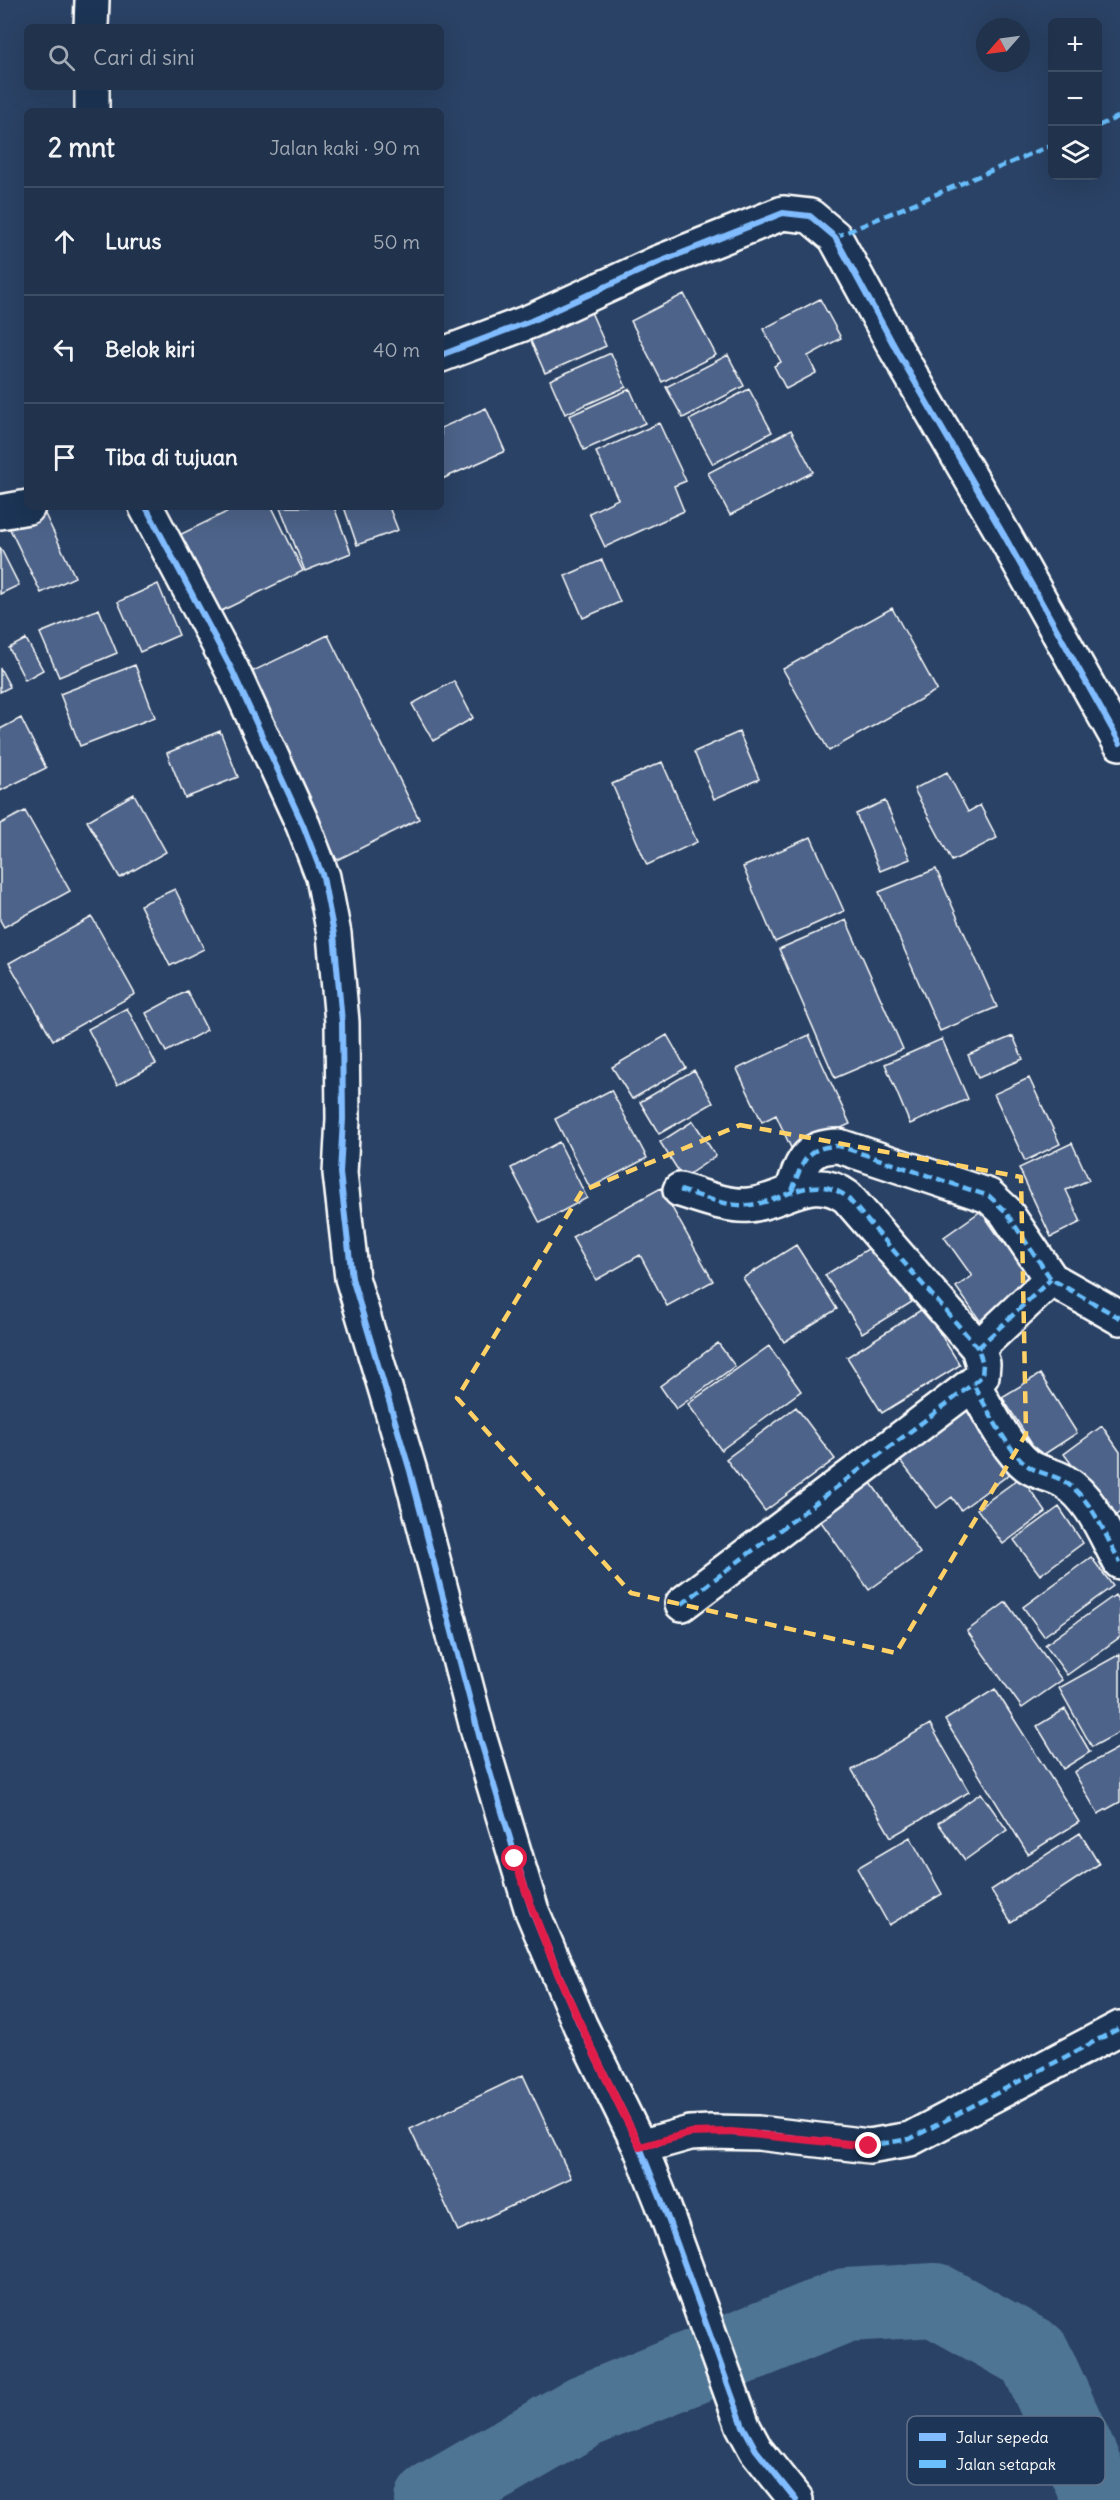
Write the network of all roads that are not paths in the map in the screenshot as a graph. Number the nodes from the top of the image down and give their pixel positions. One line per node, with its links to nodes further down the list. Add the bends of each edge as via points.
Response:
1 (92, 0): 2 (street)
2 (91, 24)
3 (92, 90): 4 (street)
4 (93, 108)
5 (444, 354): 9 (street, via 531,321 657,263 783,213 810,216 835,237)
6 (24, 508): 8 (street)
7 (148, 510): 19 (street, via 232,670 323,878 334,934 342,1022 340,1173 352,1278 532,1911 580,2025)
8 (0, 512)
9 (1120, 743)
10 (680, 1190): 11 (street, via 751,1205)
11 (792, 1191): 12 (street, via 802,1162 813,1151 839,1146 988,1196 1005,1211); 14 (street, via 827,1186 847,1197)
12 (1051, 1279): 13 (street); 14 (street)
13 (1120, 1318)
14 (978, 1348): 15 (street, via 982,1376)
15 (973, 1384): 16 (street, via 1026,1465 1065,1482 1088,1504); 17 (street)
16 (1120, 1562)
17 (682, 1604)
18 (1120, 2028): 19 (street, via 910,2139 869,2146 758,2133 711,2132 690,2133)
19 (640, 2147): 20 (street, via 743,2426 756,2450)
20 (796, 2500)

